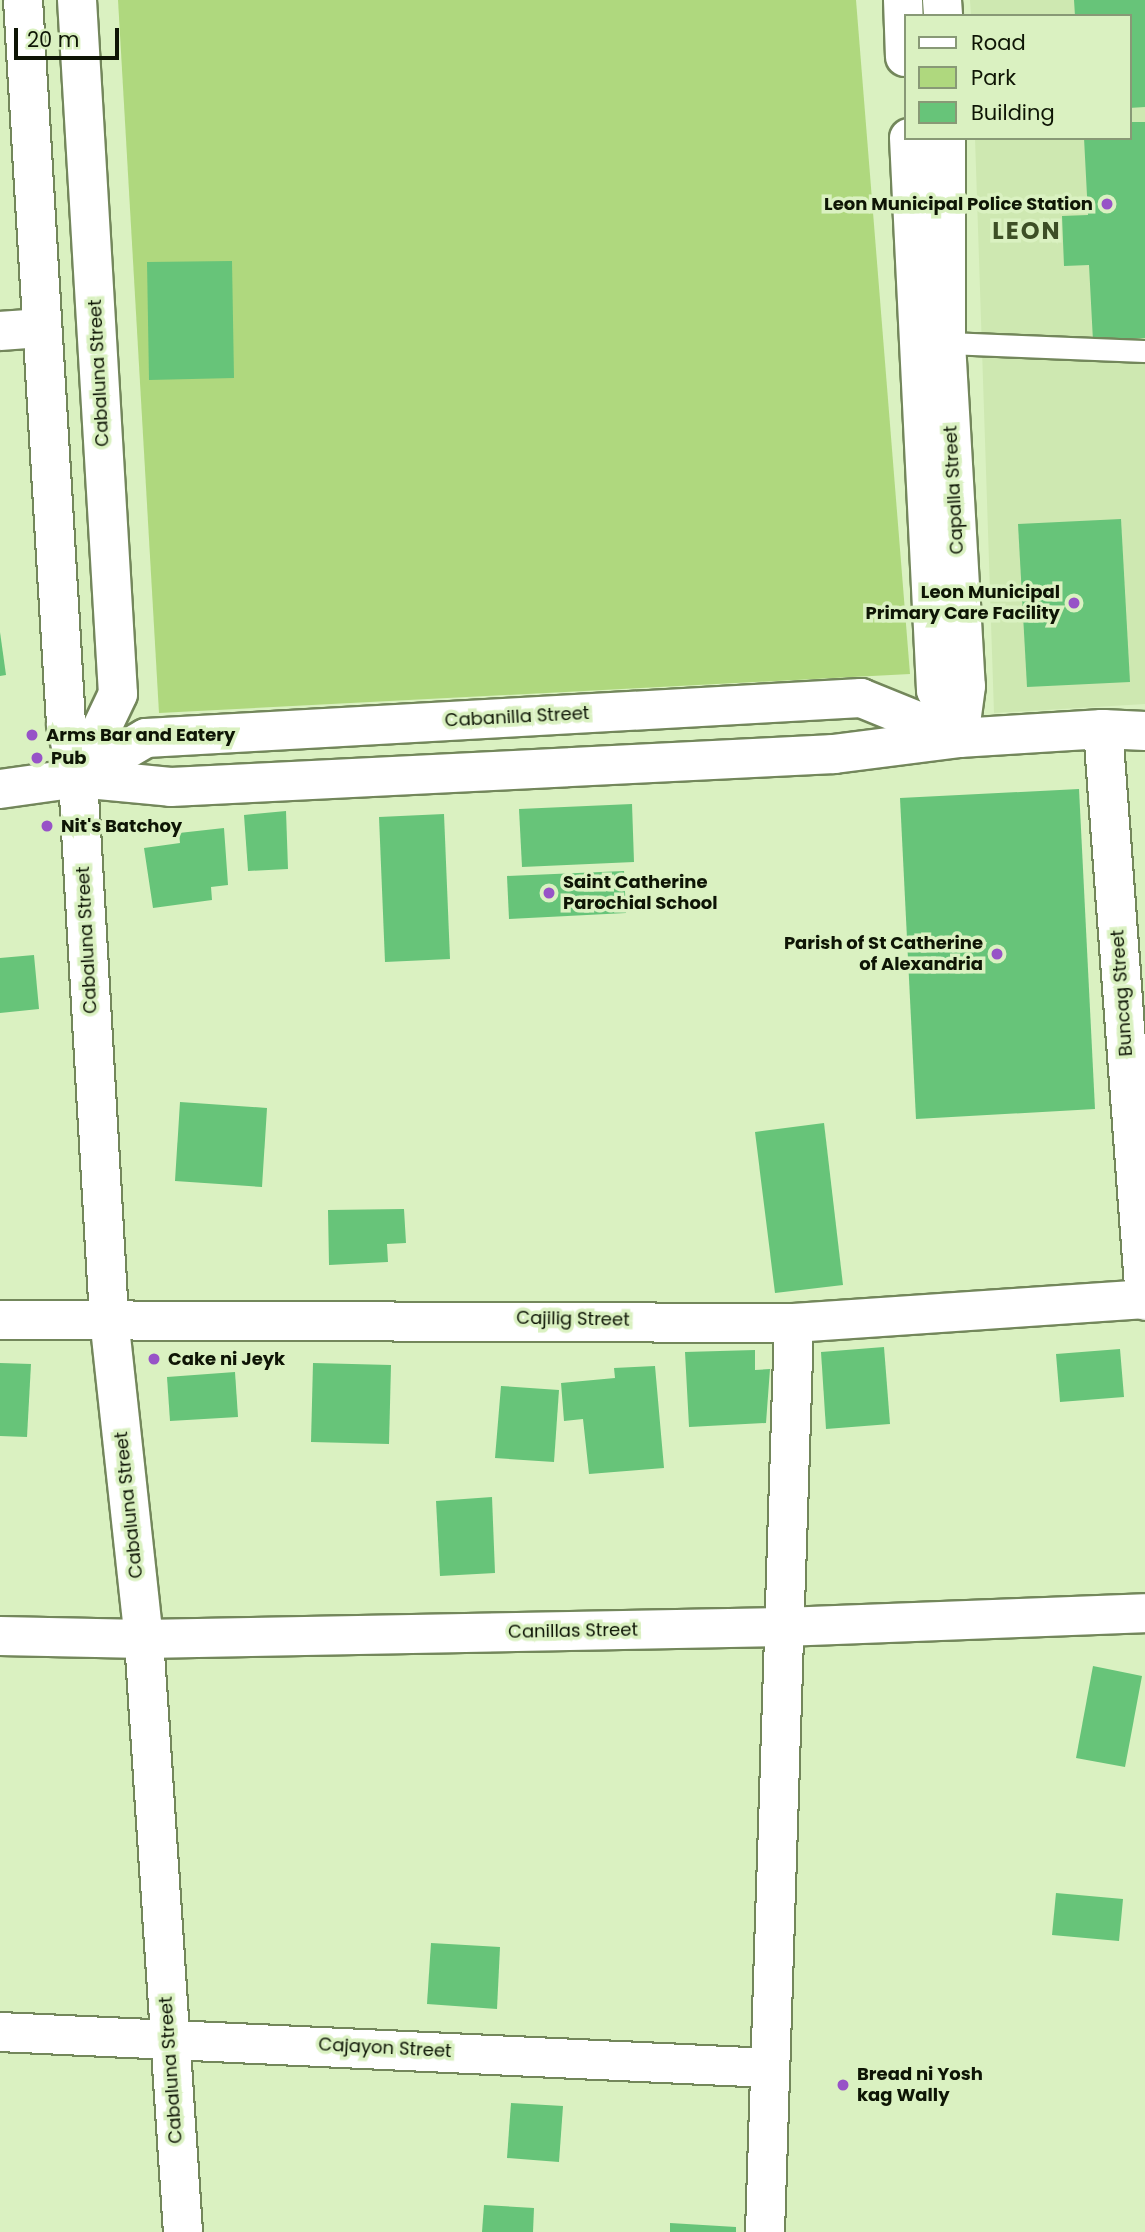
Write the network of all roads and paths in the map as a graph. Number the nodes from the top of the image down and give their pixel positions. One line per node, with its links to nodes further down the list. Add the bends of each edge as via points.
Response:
1 (23, 0): 7 (street, Cabaluna Street)
2 (77, 0): 14 (street, Cabaluna Street, via 118,694)
3 (902, 0): 4 (street)
4 (904, 38)
5 (909, 140): 13 (street, Capalla Street, via 936,690)
6 (946, 140): 9 (street, Capalla Street)
7 (42, 328): 8 (street); 14 (street, Cabaluna Street, via 66,724)
8 (0, 331)
9 (946, 343): 10 (lane); 13 (street, Capalla Street, via 965,686)
10 (1145, 351)
11 (1103, 729): 12 (street, Cabanilla Street); 13 (street, Cabanilla Street); 16 (street, Buncag Street)
12 (1145, 730)
13 (959, 738): 14 (street, Cabanilla Street, via 834,754 199,786); 14 (street, Cabanilla Street, via 861,698 146,738)
14 (78, 778): 15 (street, Cabanilla Street); 17 (street, Cabaluna Street)
15 (0, 789)
16 (1145, 1299): 19 (street, Cajilig Street)
17 (109, 1318): 18 (street, Cajilig Street); 19 (street, Cajilig Street); 23 (street, Cabaluna Street)
18 (0, 1320)
19 (794, 1323): 21 (street)
20 (1145, 1613): 21 (street, Canillas Street)
21 (783, 1627): 23 (street, Canillas Street); 26 (street)
22 (0, 1636): 23 (street, Canillas Street)
23 (144, 1639): 25 (street, Cabaluna Street)
24 (0, 2032): 25 (street, Cajayon Street)
25 (168, 2038): 26 (street, Cajayon Street); 27 (street, Cabaluna Street)
26 (770, 2068): 28 (street)
27 (183, 2232)
28 (765, 2232)

